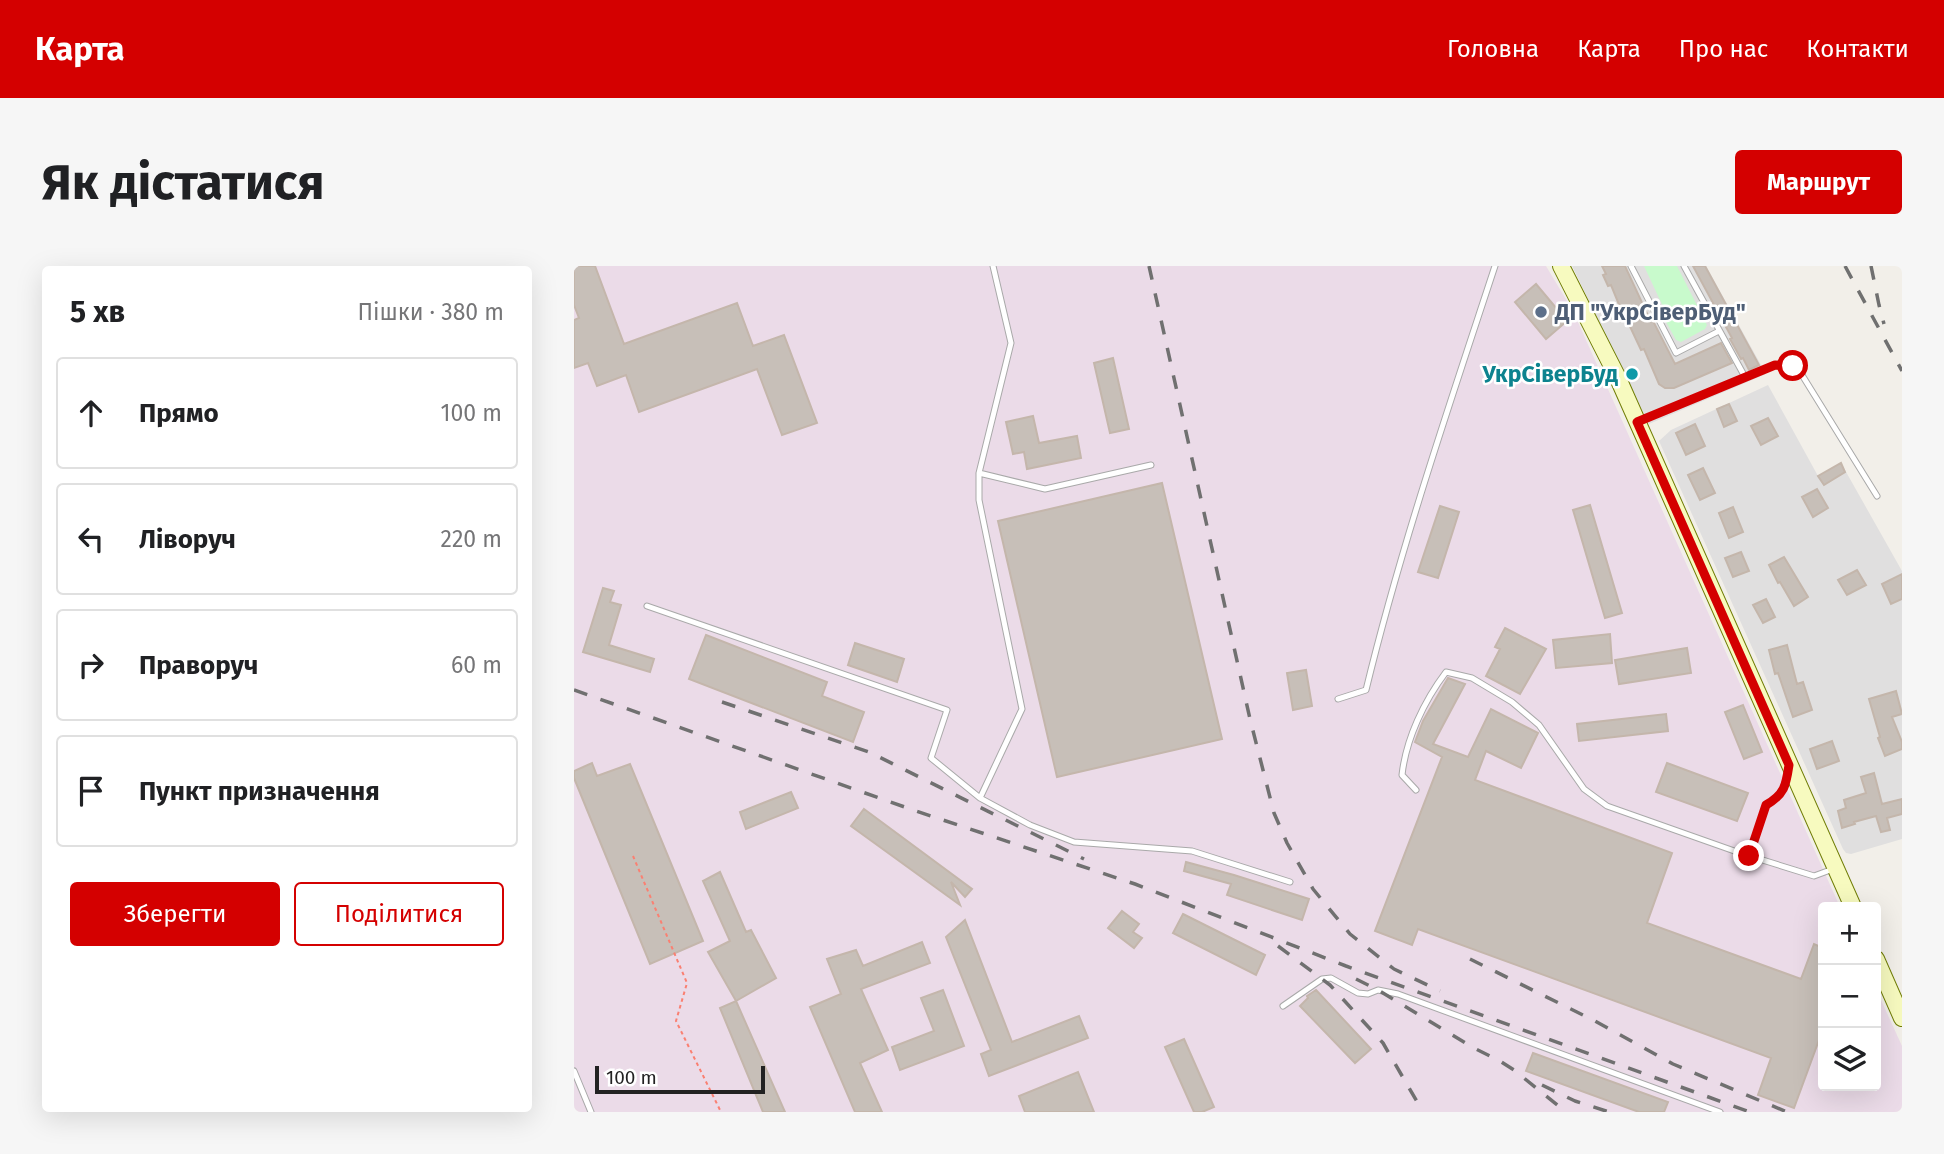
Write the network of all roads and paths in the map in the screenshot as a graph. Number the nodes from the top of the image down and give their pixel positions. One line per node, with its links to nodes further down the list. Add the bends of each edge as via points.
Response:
1 (993, 266): 10 (lane, via 1011,343)
2 (1495, 266): 13 (lane, via 1426,478 1366,690)
3 (1561, 266): 8 (street)
4 (1631, 266): 6 (lane, via 1676,353)
5 (1684, 266): 6 (lane)
6 (1720, 331): 7 (lane)
7 (1745, 377): 8 (lane); 11 (lane, via 1775,365 1793,366)
8 (1637, 422): 14 (street)
9 (1151, 465): 10 (lane, via 1045,489)
10 (979, 473): 16 (lane, via 979,500 1021,709)
11 (1877, 496)
12 (647, 606): 16 (lane, via 947,710 932,758)
13 (1338, 699)
14 (1789, 765): 18 (lane, via 1786,787 1766,805); 19 (street)
15 (1416, 790): 18 (lane, via 1402,775 1404,758 1418,721 1446,672 1472,678 1513,702 1538,725 1584,789 1606,806)
16 (980, 798): 20 (lane, via 1074,842 1192,851)
17 (633, 856): 27 (path, via 687,983 676,1021)
18 (1749, 856): 19 (lane, via 1814,876)
19 (1835, 869): 21 (street)
20 (1290, 882)
21 (1851, 902)
22 (1879, 965): 24 (street)
23 (1283, 1006): 28 (lane, via 1322,979 1331,978 1358,993 1398,994)
24 (1902, 1017)
25 (574, 1071): 26 (lane)
26 (591, 1112)
27 (721, 1112)
28 (1720, 1112)

